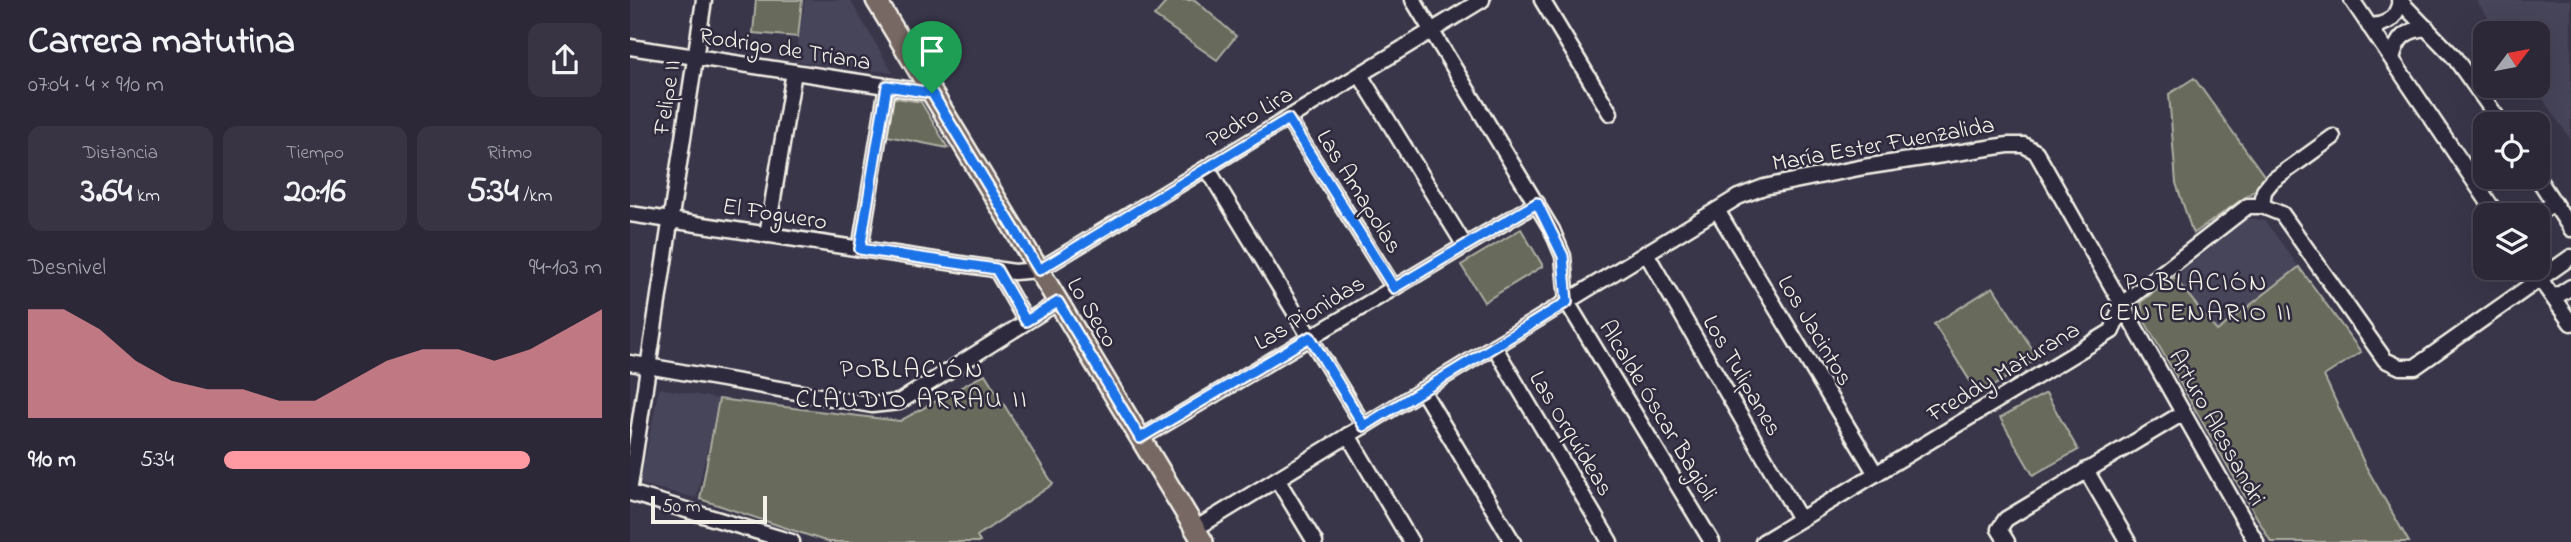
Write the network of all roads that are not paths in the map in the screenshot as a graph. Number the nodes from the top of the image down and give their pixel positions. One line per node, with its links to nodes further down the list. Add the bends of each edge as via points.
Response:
1 (704, 0): 12 (street, Felipe II)
2 (876, 0): 17 (main road, Lo Seco)
3 (1413, 0): 10 (street)
4 (1482, 0): 10 (street, Pedro Lira)
5 (1542, 0): 19 (street)
6 (2352, 0): 8 (street)
7 (2400, 0): 8 (street, via 2397,15); 9 (street)
8 (2369, 26): 13 (street)
9 (2427, 28): 13 (street, via 2403,35); 18 (street)
10 (1433, 30): 15 (street, Pedro Lira); 25 (street)
11 (630, 47): 12 (street, Rodrigo de Triana)
12 (695, 57): 14 (street, Rodrigo de Triana); 32 (street, Felipe II)
13 (2392, 59): 26 (street)
14 (794, 72): 16 (street, Rodrigo de Triana); 34 (street)
15 (1360, 75): 20 (street, Pedro Lira); 35 (street)
16 (887, 86): 17 (street, Rodrigo de Triana); 36 (street)
17 (932, 93): 41 (main road, Lo Seco)
18 (2493, 112)
19 (1611, 113)
20 (1288, 119): 23 (street, Pedro Lira); 45 (street, Las Amapolas)
21 (2333, 136): 28 (street, via 2272,181 2264,191)
22 (2036, 152): 30 (street, María Ester Fuenzalida, via 2024,145 2008,145 1776,184); 49 (street, Arturo Alessandri)
23 (1207, 168): 41 (street, Pedro Lira); 52 (street)
24 (2545, 189): 27 (street)
25 (1537, 203): 35 (street, Las Pionidas); 48 (street, via 1563,256)
26 (2489, 203)
27 (2554, 203): 29 (street); 33 (street)
28 (2262, 206): 42 (street, via 2282,214 2385,360 2400,368 2415,367); 49 (street, Freddy Maturana, via 2248,206)
29 (2550, 206)
30 (1717, 210): 37 (street, María Ester Fuenzalida); 62 (street, Los Jacintos)
31 (630, 214): 32 (street, El Foguero)
32 (671, 220): 34 (street, El Foguero); 55 (street, Felipe II)
33 (2571, 229)
34 (767, 235): 36 (street, El Foguero)
35 (1465, 246): 45 (street, Las Pionidas)
36 (860, 249): 40 (street, El Foguero)
37 (1646, 253): 48 (street, María Ester Fuenzalida); 66 (street, Los Tulipanes)
38 (2571, 257): 39 (street)
39 (2550, 267)
40 (996, 269): 41 (street, El Foguero); 50 (street)
41 (1039, 270): 47 (main road, Lo Seco)
42 (2527, 280)
43 (2541, 280): 46 (street)
44 (2571, 287): 46 (street)
45 (1394, 288): 52 (street, Las Pionidas)
46 (2554, 299): 51 (street)
47 (1058, 302): 50 (street); 60 (main road, Lo Seco)
48 (1567, 302): 53 (street, María Ester Fuenzalida); 73 (street, Alcalde Óscar Bagioli)
49 (2122, 304): 57 (street, Arturo Alessandri); 62 (street, Freddy Maturana, via 2112,331)
50 (1026, 321): 55 (street, via 899,402 872,405)
51 (2571, 323)
52 (1310, 337): 58 (street); 60 (street, Las Pionidas)
53 (1494, 346): 56 (street, María Ester Fuenzalida); 72 (street, Las Orquídeas)
54 (630, 363): 55 (street)
55 (649, 367): 64 (street, Felipe II)
56 (1422, 390): 58 (street, María Ester Fuenzalida); 71 (street)
57 (2183, 414): 61 (street); 77 (street, Arturo Alessandri)
58 (1364, 426): 59 (street, María Ester Fuenzalida)
59 (1348, 435): 63 (street, María Ester Fuenzalida); 70 (street)
60 (1140, 438): 67 (main road, Lo Seco)
61 (2086, 470): 75 (street, via 2006,519 1999,528); 76 (street)
62 (1876, 474): 66 (street, Freddy Maturana)
63 (1277, 479): 67 (street, María Ester Fuenzalida); 69 (street)
64 (630, 486)
65 (630, 493): 68 (street)
66 (1800, 519): 74 (street, Freddy Maturana)
67 (1199, 535)
68 (792, 542)
69 (1315, 542)
70 (1411, 542)
71 (1513, 542)
72 (1610, 542)
73 (1712, 542)
74 (1763, 542)
75 (2007, 542)
76 (2128, 542)
77 (2256, 542)

